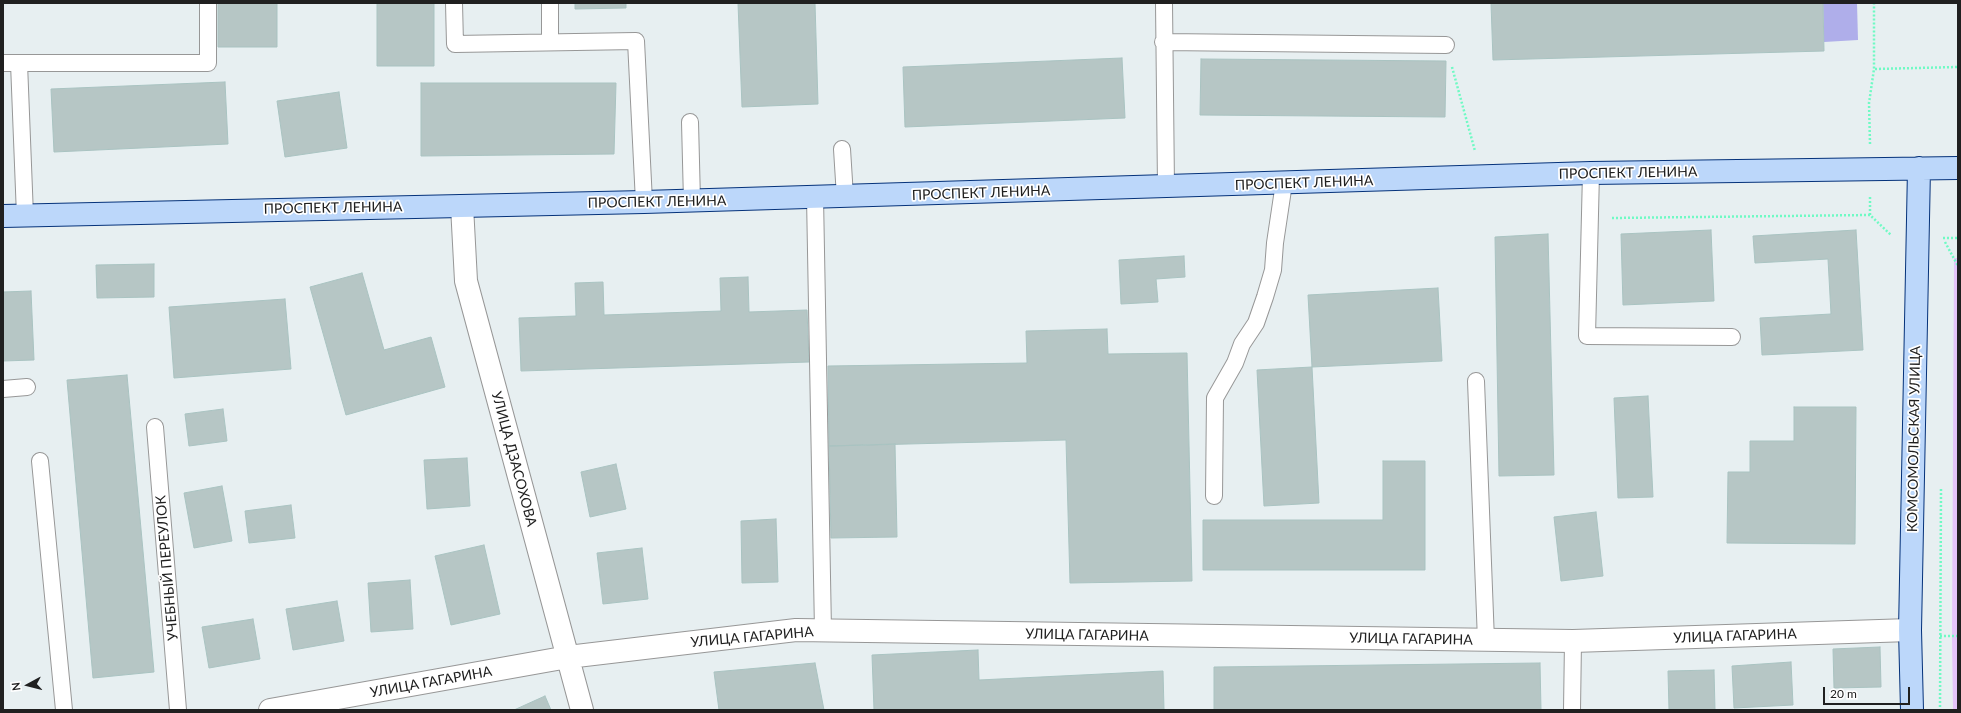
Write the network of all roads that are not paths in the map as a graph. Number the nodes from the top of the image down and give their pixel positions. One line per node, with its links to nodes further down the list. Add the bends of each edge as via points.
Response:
1 (208, 3): 9 (lane, via 208,63)
2 (454, 3): 5 (lane, via 455,44)
3 (550, 3): 5 (lane)
4 (1164, 3): 6 (lane)
5 (550, 42): 20 (lane, via 636,41)
6 (1163, 42): 7 (lane); 16 (lane)
7 (1446, 46)
8 (3, 63): 9 (lane)
9 (19, 63): 23 (lane)
10 (690, 122): 19 (lane)
11 (842, 149): 17 (lane)
12 (1919, 168): 13 (main road, ПРОСПЕКТ ЛЕНИНА); 14 (main road, ПРОСПЕКТ ЛЕНИНА); 31 (main road, КОМСОМОЛЬСКАЯ УЛИЦА)
13 (1958, 168)
14 (1591, 173): 15 (main road, ПРОСПЕКТ ЛЕНИНА); 24 (lane, via 1587,336)
15 (1284, 183): 16 (main road, ПРОСПЕКТ ЛЕНИНА); 30 (lane, via 1274,243 1273,270 1265,297 1256,323 1242,344 1235,363 1215,398)
16 (1166, 187): 17 (main road, ПРОСПЕКТ ЛЕНИНА)
17 (845, 197): 18 (main road, ПРОСПЕКТ ЛЕНИНА)
18 (815, 198): 19 (main road, ПРОСПЕКТ ЛЕНИНА); 32 (lane)
19 (692, 201): 20 (main road, ПРОСПЕКТ ЛЕНИНА)
20 (644, 202): 21 (main road, ПРОСПЕКТ ЛЕНИНА)
21 (462, 206): 23 (main road, ПРОСПЕКТ ЛЕНИНА); 35 (street, УЛИЦА ДЗАСОХОВА, via 466,281)
22 (3, 216): 23 (main road, ПРОСПЕКТ ЛЕНИНА)
23 (24, 216)
24 (1732, 337)
25 (1476, 381): 33 (lane)
26 (27, 387): 27 (lane)
27 (3, 388)
28 (155, 427): 37 (lane, УЧЕБНЫЙ ПЕРЕУЛОК)
29 (40, 461): 36 (lane)
30 (1214, 496)
31 (1910, 630): 34 (street, УЛИЦА ГАГАРИНА); 41 (main road, КОМСОМОЛЬСКАЯ УЛИЦА)
32 (823, 631): 33 (street, УЛИЦА ГАГАРИНА); 35 (street, УЛИЦА ГАГАРИНА, via 796,630)
33 (1486, 641): 34 (street, УЛИЦА ГАГАРИНА)
34 (1573, 641): 40 (lane)
35 (568, 657): 38 (street, УЛИЦА ГАГАРИНА); 39 (street, УЛИЦА ДЗАСОХОВА)
36 (64, 710)
37 (178, 710)
38 (270, 710)
39 (582, 710)
40 (1572, 710)
41 (1912, 710)

